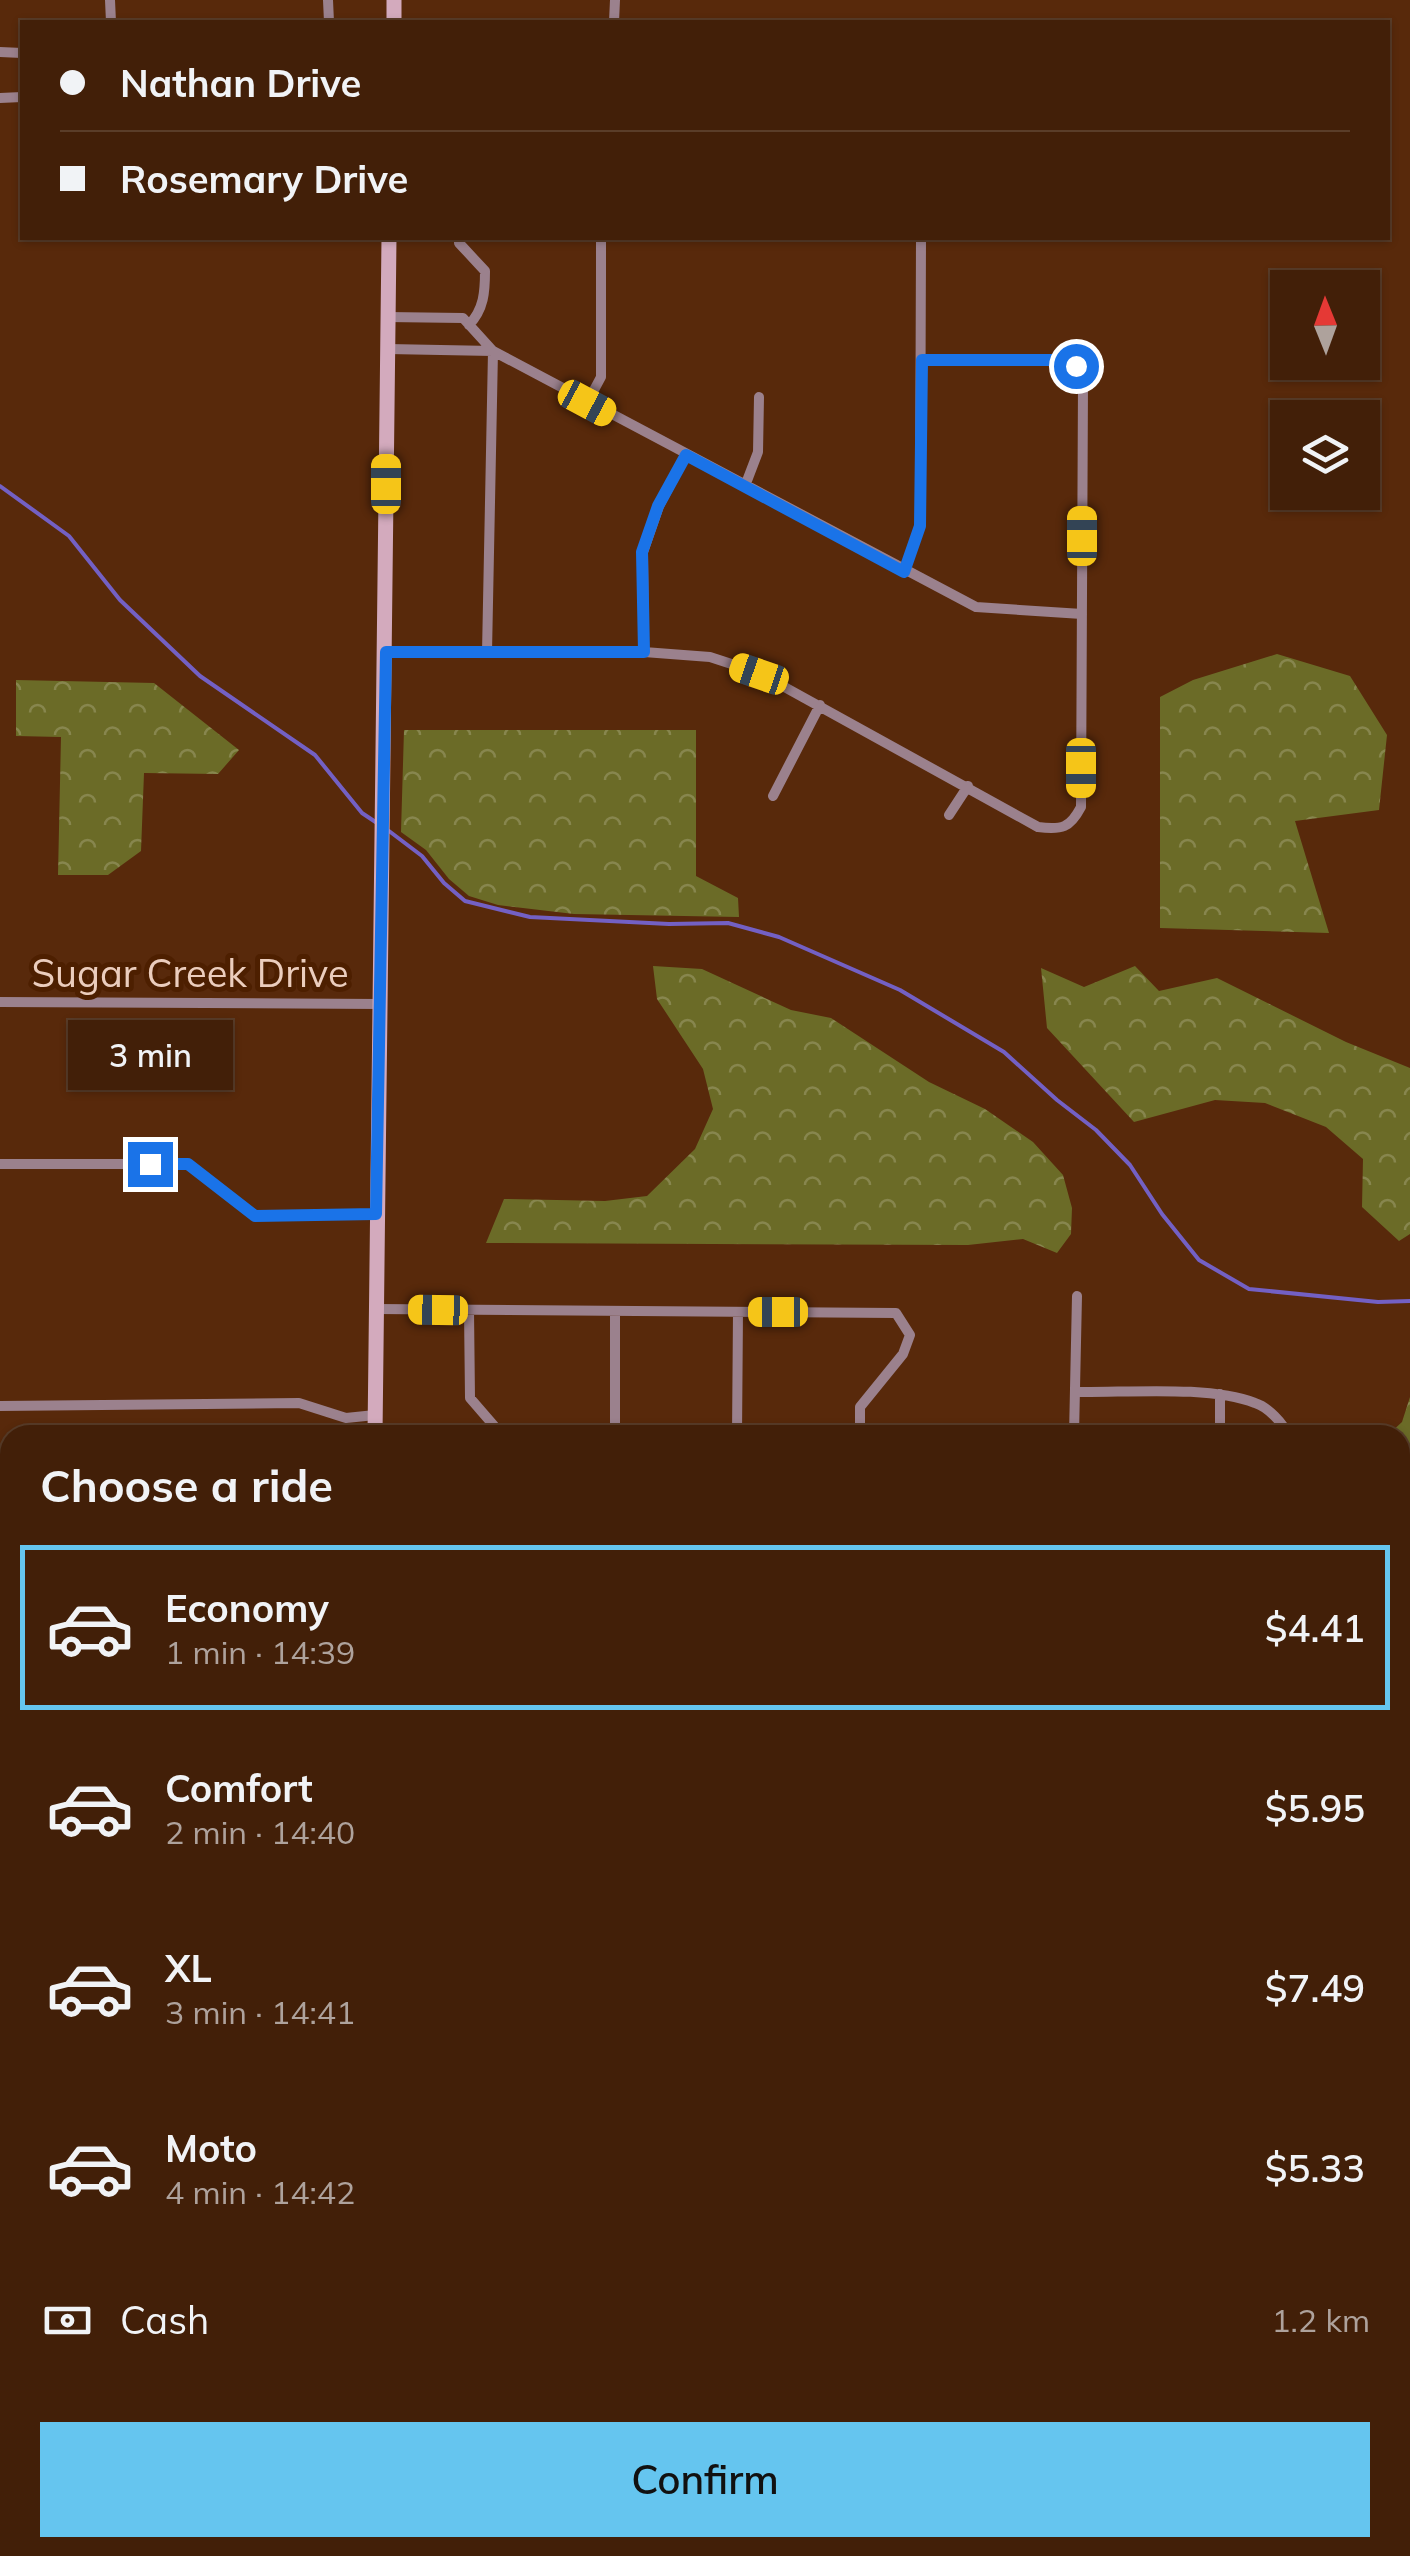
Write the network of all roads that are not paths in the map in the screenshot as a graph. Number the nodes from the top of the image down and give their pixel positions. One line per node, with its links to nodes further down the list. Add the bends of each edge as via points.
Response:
1 (390, 240): 5 (street)
2 (459, 240): 6 (street, via 485,270 485,294)
3 (600, 240): 11 (street, via 600,377)
4 (921, 240): 9 (street)
5 (387, 317): 6 (street, via 463,318); 7 (street)
6 (469, 325): 8 (street)
7 (388, 349): 8 (street); 16 (street)
8 (492, 352): 11 (street); 17 (street)
9 (922, 360): 14 (street, via 920,526); 15 (street, via 1058,360 1076,366 1083,382)
10 (759, 397): 13 (street, via 758,452)
11 (587, 403): 12 (street)
12 (686, 455): 13 (street); 18 (street, via 642,552)
13 (745, 486): 14 (street)
14 (904, 572): 15 (street, via 976,607)
15 (1082, 614): 20 (street, via 1081,807 1072,823 1060,830 1038,827)
16 (386, 652): 17 (street); 24 (street)
17 (487, 652): 18 (street)
18 (644, 652): 19 (street, via 710,656)
19 (820, 706): 20 (street); 21 (street)
20 (968, 786): 22 (street)
21 (773, 796)
22 (949, 815)
23 (0, 1002): 24 (street, Sugar Creek Drive)
24 (380, 1004): 26 (street)
25 (0, 1164): 26 (street, via 188,1164 255,1216)
26 (376, 1214): 28 (street)
27 (1077, 1296): 32 (street)
28 (376, 1309): 29 (street); 35 (street)
29 (469, 1310): 30 (street); 37 (street, via 470,1398)
30 (615, 1312): 31 (street); 38 (street)
31 (738, 1312): 39 (street); 40 (street, via 896,1313 910,1336 860,1407)
32 (1074, 1392): 33 (street); 41 (street)
33 (1220, 1394): 42 (street); 43 (street, via 1260,1404)
34 (0, 1406): 35 (street, via 299,1403 346,1418)
35 (375, 1416): 36 (street)
36 (375, 1425)
37 (493, 1425)
38 (615, 1425)
39 (738, 1425)
40 (860, 1425)
41 (1074, 1425)
42 (1220, 1425)
43 (1284, 1425)

